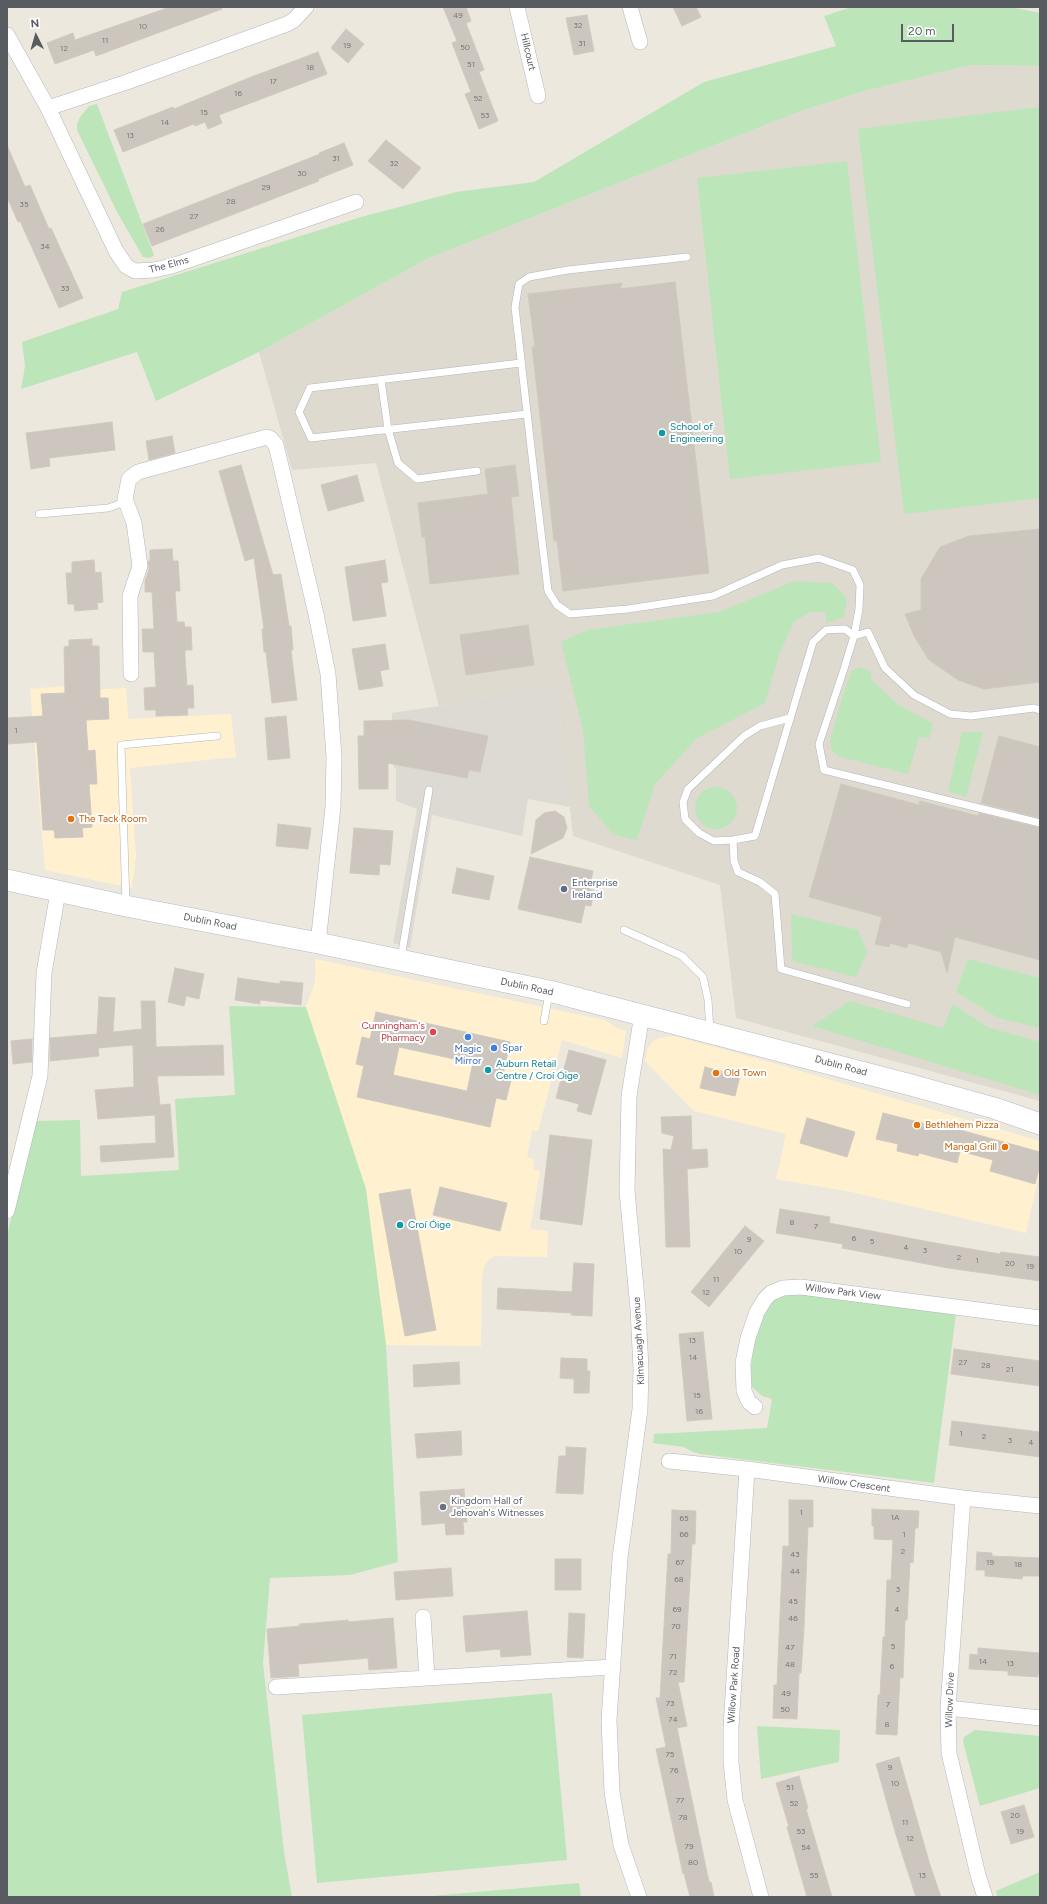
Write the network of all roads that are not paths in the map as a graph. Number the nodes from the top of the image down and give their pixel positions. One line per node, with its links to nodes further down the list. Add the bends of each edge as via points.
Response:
1 (306, 7): 7 (street, via 287,24 134,80)
2 (517, 7): 6 (street, Hillcourt)
3 (630, 7): 5 (street)
4 (7, 35): 7 (street, The Elms)
5 (640, 42)
6 (538, 96)
7 (48, 108): 8 (street, The Elms, via 119,256 126,266 135,271 172,266)
8 (356, 202)
9 (687, 257): 10 (lane, via 529,276 519,284 515,307)
10 (521, 364): 11 (lane); 12 (lane)
11 (381, 380): 13 (lane); 13 (lane, via 310,388 299,412 311,438)
12 (527, 414): 13 (lane); 17 (lane, via 548,591 557,605 570,614 628,609 713,596 782,565 819,558 853,570 860,585 860,609)
13 (388, 429): 14 (lane, via 398,463 417,479)
14 (477, 471)
15 (125, 499): 16 (lane, via 108,508); 18 (street, via 134,523 140,566 130,596); 29 (street, via 129,479 138,472 267,438 276,445 328,674 334,757 333,807)
16 (39, 514)
17 (854, 636): 19 (lane, via 868,632 885,668 914,695 950,714 971,716 1034,708); 20 (lane, via 845,629 826,630 813,642); 23 (lane, via 819,744 824,770)
18 (131, 674)
19 (1040, 710)
20 (790, 718): 24 (lane, via 755,836); 24 (lane, via 760,726 744,736 688,789 683,802 685,819 699,833 714,841)
21 (217, 736): 27 (lane, via 121,745)
22 (430, 790): 30 (lane)
23 (1040, 823)
24 (732, 840): 32 (lane, via 738,872 760,882 775,894 781,969)
25 (7, 880): 26 (main road, Dublin Road)
26 (58, 892): 27 (main road, Dublin Road); 37 (street, via 44,973 40,1076)
27 (126, 906): 29 (main road, Dublin Road)
28 (624, 930): 35 (lane, via 682,956 703,977 708,1000)
29 (318, 943): 30 (main road, Dublin Road)
30 (400, 960): 31 (main road, Dublin Road)
31 (549, 991): 33 (main road, Dublin Road); 34 (lane)
32 (907, 1004)
33 (642, 1014): 35 (main road, Dublin Road); 45 (street, Kilmacuagh Avenue, via 629,1096 627,1191 639,1325 640,1409 620,1558)
34 (544, 1021)
35 (710, 1032): 36 (main road, Dublin Road, via 919,1087)
36 (1040, 1124)
37 (7, 1211)
38 (1040, 1318): 39 (street, Willow Park View, via 801,1287 783,1288 765,1299 757,1312 748,1338 743,1363 744,1391)
39 (755, 1408)
40 (668, 1461): 41 (street, Willow Crescent)
41 (747, 1469): 42 (street, Willow Crescent); 51 (street, Willow Park Road, via 730,1762 735,1800)
42 (963, 1498): 43 (street, Willow Crescent); 48 (street, Willow Drive)
43 (1040, 1506)
44 (423, 1617): 46 (street)
45 (613, 1667): 46 (street); 50 (street, Kilmacuagh Avenue, via 609,1720 612,1792 622,1845)
46 (427, 1677): 47 (street)
47 (276, 1687)
48 (948, 1708): 49 (street); 52 (street, Willow Drive, via 949,1753)
49 (1040, 1718)
50 (639, 1897)
51 (761, 1897)
52 (985, 1897)

